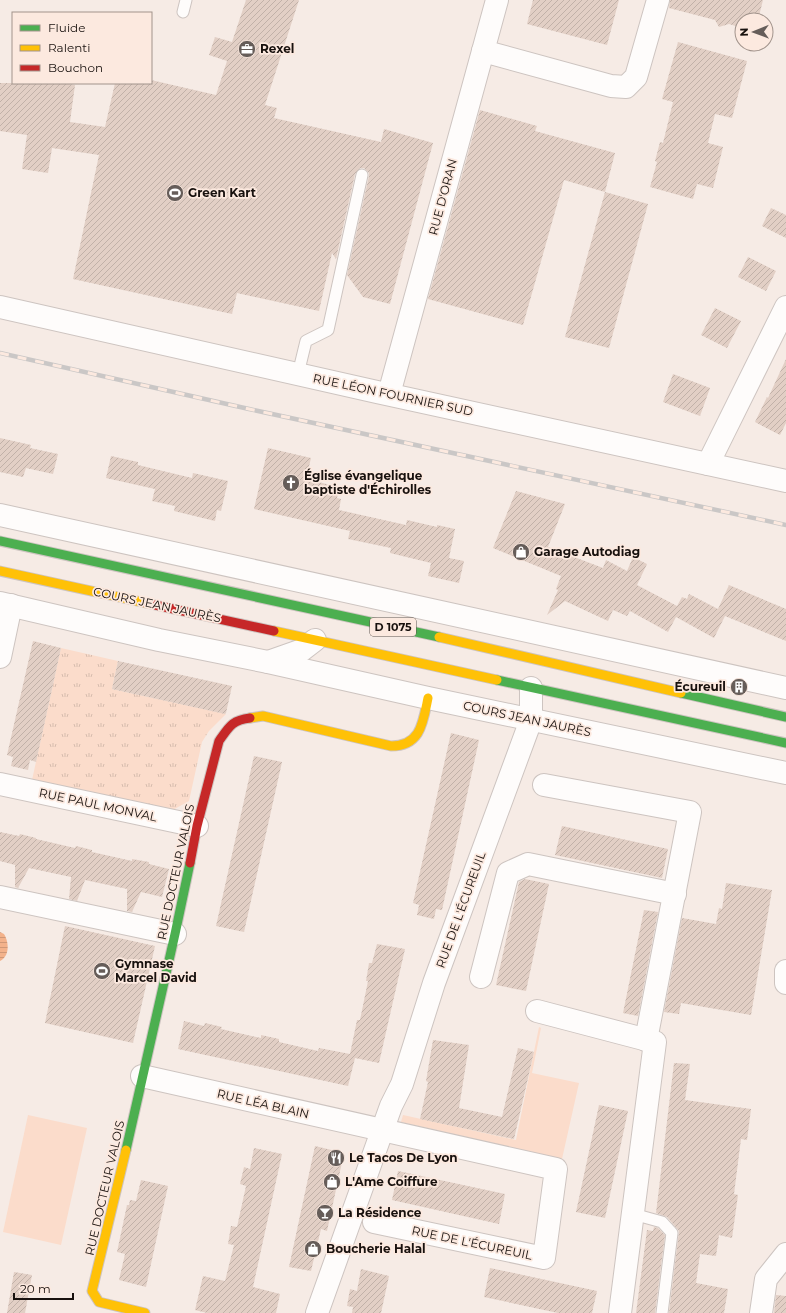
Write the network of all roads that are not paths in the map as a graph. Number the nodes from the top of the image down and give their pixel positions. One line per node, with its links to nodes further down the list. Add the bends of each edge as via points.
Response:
1 (186, 0): 4 (lane)
2 (497, 0): 5 (street, RUE D'ORAN)
3 (658, 0): 5 (street, via 636,77 626,87 611,86)
4 (183, 12)
5 (483, 51): 10 (street, RUE D'ORAN)
6 (362, 175): 9 (lane, via 328,330 306,341)
7 (0, 307): 9 (street, RUE LÉON FOURNIER SUD)
8 (786, 307): 11 (street)
9 (298, 374): 10 (street, RUE LÉON FOURNIER SUD)
10 (389, 394): 11 (street, RUE LÉON FOURNIER SUD)
11 (708, 464): 12 (street, RUE LÉON FOURNIER SUD)
12 (786, 481)
13 (0, 515): 16 (street)
14 (0, 541): 18 (main road, D 1075)
15 (0, 571): 20 (main road, COURS JEAN JAURÈS / D 1075)
16 (278, 576): 18 (street); 19 (street)
17 (6, 604): 22 (street); 23 (street, COURS JEAN JAURÈS, via 159,640)
18 (291, 605): 21 (main road, D 1075)
19 (512, 628): 21 (street); 25 (street)
20 (315, 640): 23 (street, via 302,650); 24 (main road, COURS JEAN JAURÈS / D 1075)
21 (487, 648): 27 (main road, D 1075)
22 (0, 657)
23 (268, 662): 26 (street, COURS JEAN JAURÈS)
24 (531, 688): 28 (street, RUE DE L'ÉCUREUIL); 29 (main road, COURS JEAN JAURÈS / D 1075)
25 (786, 688)
26 (428, 698): 28 (street, COURS JEAN JAURÈS); 33 (main road, RUE DOCTEUR VALOIS, via 423,722 415,737 406,745 391,746 263,716 238,719 218,741)
27 (786, 717)
28 (531, 720): 30 (street, COURS JEAN JAURÈS); 43 (street, RUE DE L'ÉCUREUIL, via 434,983 402,1084)
29 (786, 743)
30 (786, 773)
31 (0, 784): 33 (street, RUE PAUL MONVAL)
32 (544, 785): 34 (street, via 690,812)
33 (197, 826): 36 (main road, RUE DOCTEUR VALOIS)
34 (675, 894): 38 (street, via 528,864 508,873); 41 (street)
35 (0, 898): 36 (street)
36 (175, 934): 42 (main road, RUE DOCTEUR VALOIS)
37 (786, 971): 39 (street)
38 (481, 977)
39 (786, 983)
40 (537, 1011): 41 (street)
41 (646, 1040): 44 (street, via 655,1042)
42 (142, 1076): 43 (street, RUE LÉA BLAIN); 47 (main road, RUE DOCTEUR VALOIS, via 92,1292 99,1302)
43 (383, 1131): 45 (street, RUE DE L'ÉCUREUIL, via 556,1169 544,1258); 48 (street, RUE DE L'ÉCUREUIL)
44 (633, 1214): 49 (street); 50 (lane, via 662,1222 672,1233)
45 (374, 1222)
46 (786, 1254): 51 (street, via 766,1279)
47 (145, 1313)
48 (317, 1313)
49 (620, 1313)
50 (662, 1313)
51 (761, 1313)

